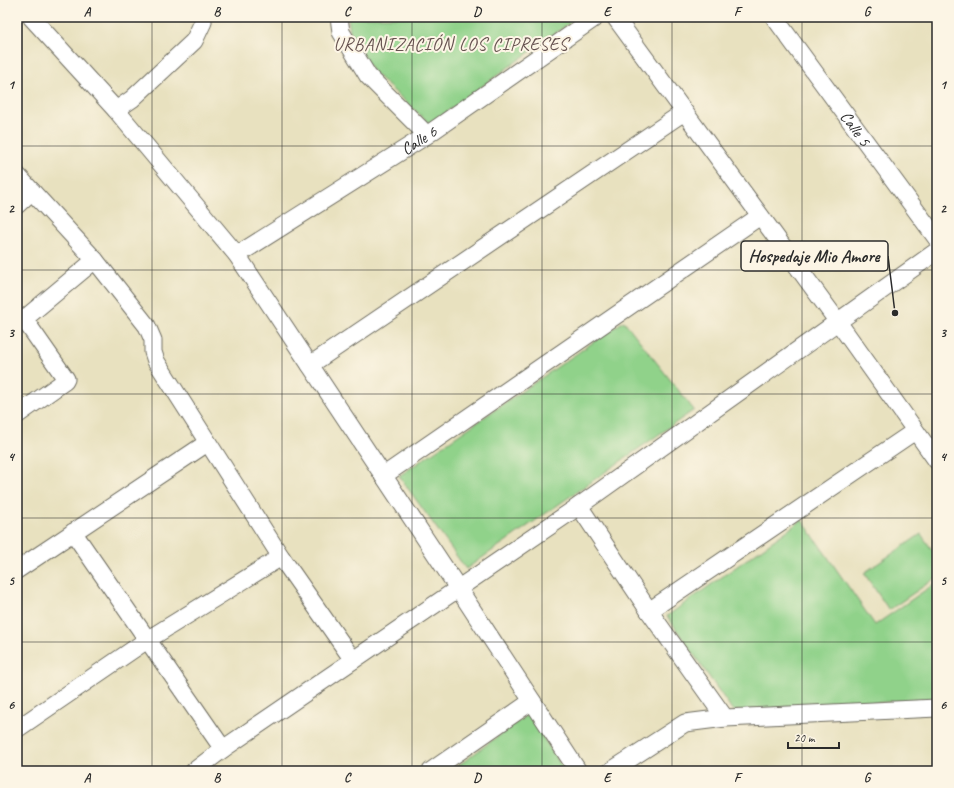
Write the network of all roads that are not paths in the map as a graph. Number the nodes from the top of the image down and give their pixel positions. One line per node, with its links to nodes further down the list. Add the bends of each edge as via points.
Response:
1 (31, 17): 7 (street)
2 (338, 17): 9 (street, via 341,32 368,76)
3 (596, 17): 9 (street, Calle 6)
4 (615, 17): 8 (street)
5 (774, 17): 14 (street, Calle 5)
6 (202, 19): 7 (street, via 194,42 132,99)
7 (116, 110): 16 (street)
8 (684, 112): 13 (street); 20 (street)
9 (427, 135): 16 (street, Calle 6)
10 (17, 174): 11 (street)
11 (32, 192): 12 (street); 17 (street)
12 (17, 205)
13 (760, 216): 19 (street); 25 (street)
14 (937, 239)
15 (937, 251): 19 (street)
16 (237, 255): 20 (street)
17 (95, 260): 18 (street); 23 (street, via 147,326 153,340 154,358)
18 (21, 322): 21 (street, via 66,379)
19 (838, 322): 22 (street); 26 (street)
20 (310, 365): 25 (street)
21 (17, 415)
22 (915, 431): 24 (street); 31 (street)
23 (207, 443): 27 (street); 28 (street)
24 (937, 461)
25 (383, 476): 30 (street)
26 (579, 506): 30 (street); 31 (street)
27 (73, 532): 29 (street); 32 (street)
28 (280, 557): 32 (street); 33 (street)
29 (17, 570)
30 (458, 588): 33 (street); 34 (street)
31 (649, 611): 36 (street)
32 (147, 640): 37 (street); 38 (street)
33 (353, 660): 38 (street)
34 (532, 701): 40 (street); 41 (street)
35 (937, 708): 36 (street)
36 (725, 718): 42 (street, via 685,723)
37 (17, 729)
38 (223, 749): 39 (street)
39 (194, 771)
40 (431, 771)
41 (578, 771)
42 (611, 771)

